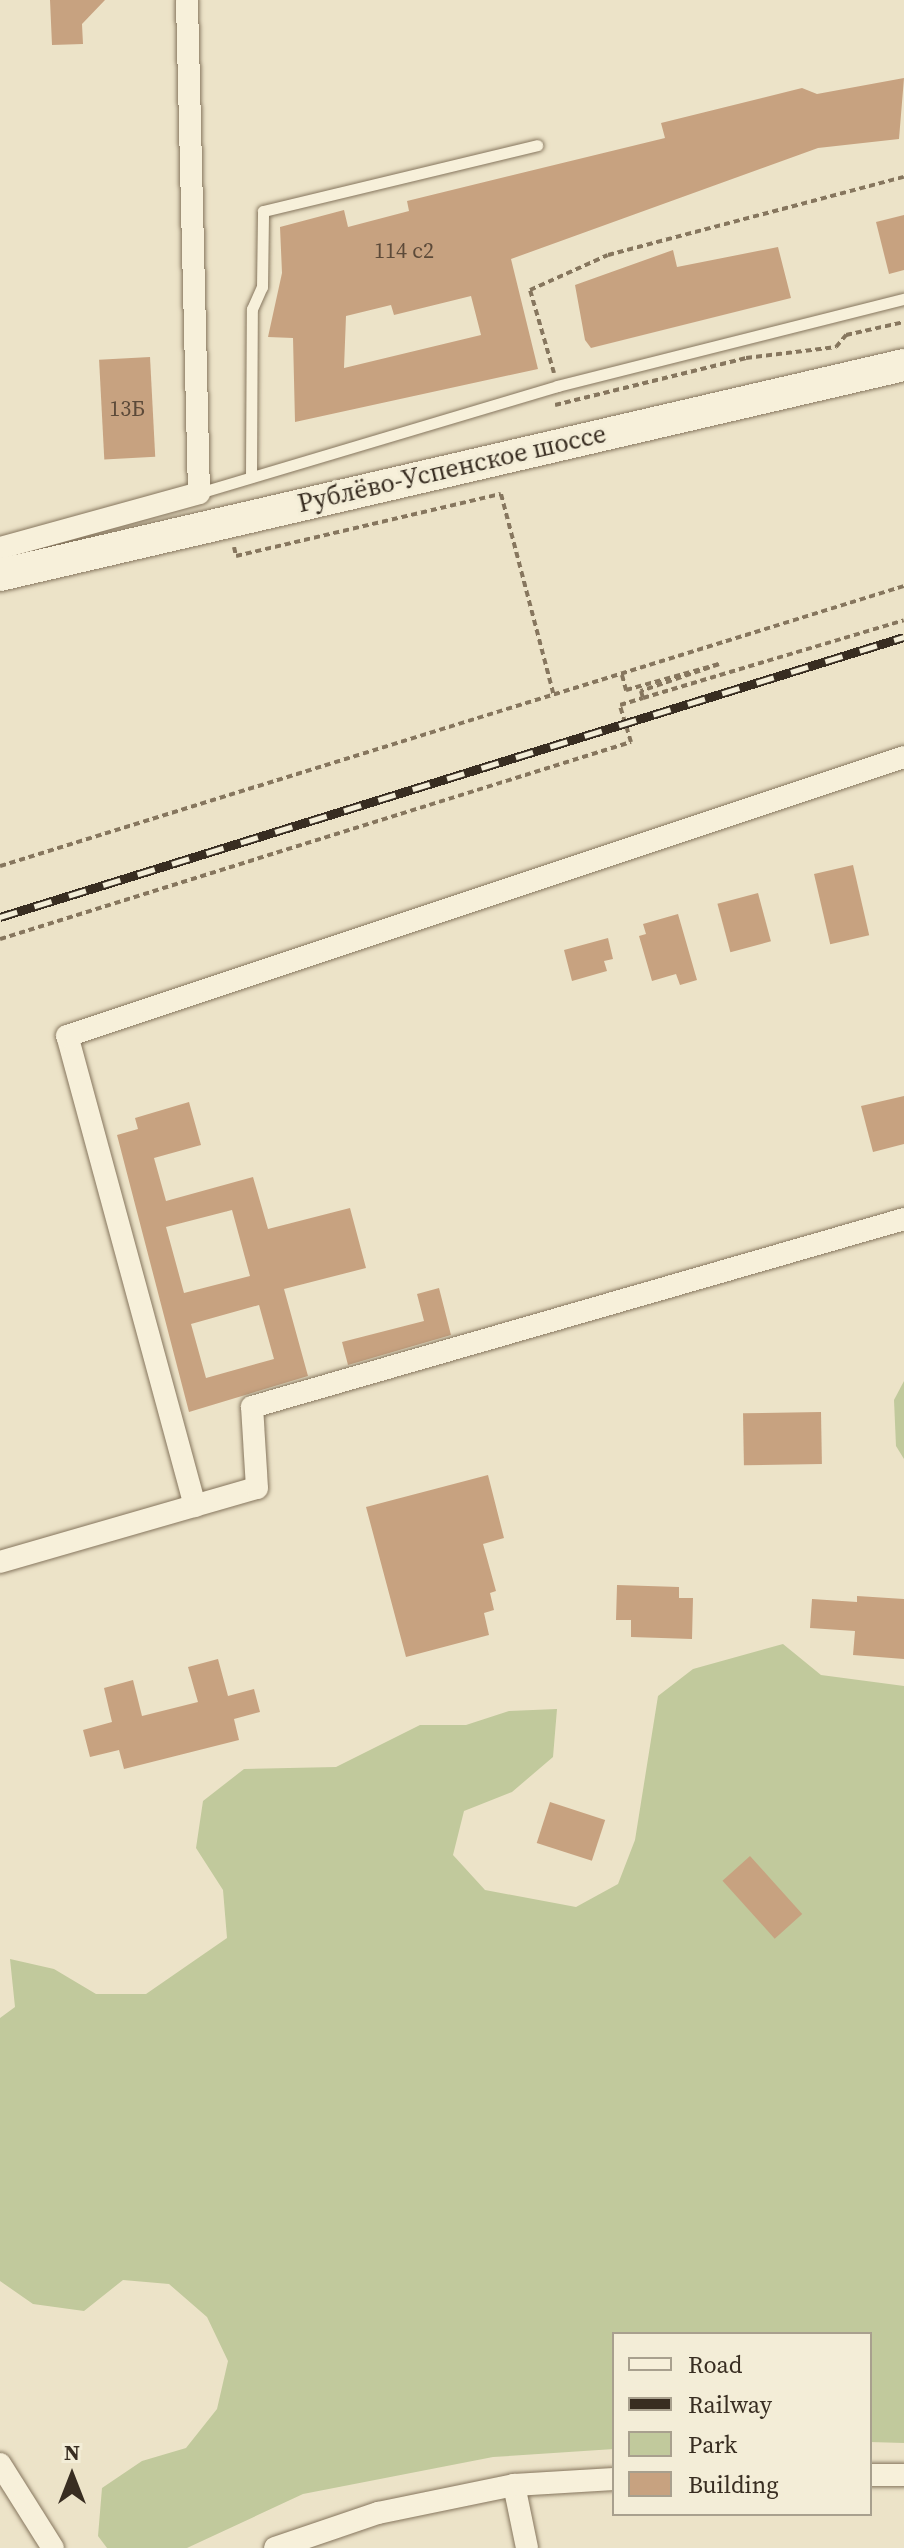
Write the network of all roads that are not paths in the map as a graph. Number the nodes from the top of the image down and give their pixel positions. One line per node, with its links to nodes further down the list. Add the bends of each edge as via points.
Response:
1 (187, 0): 6 (street)
2 (537, 145): 5 (lane, via 263,211 262,287 252,309)
3 (904, 299): 5 (lane, via 557,386)
4 (904, 365): 8 (main road, Рублёво-Успенское шоссе)
5 (251, 477): 6 (lane)
6 (199, 493): 7 (street)
7 (0, 548)
8 (0, 575)
9 (904, 757): 11 (street, via 67,1036)
10 (904, 1219): 11 (street, via 252,1407 257,1488)
11 (195, 1506): 12 (street)
12 (0, 1562)
13 (0, 2464): 18 (street)
14 (872, 2475): 15 (street)
15 (904, 2475)
16 (612, 2479): 17 (street)
17 (514, 2485): 19 (street, via 378,2513); 20 (street)
18 (53, 2548)
19 (275, 2548)
20 (527, 2548)

